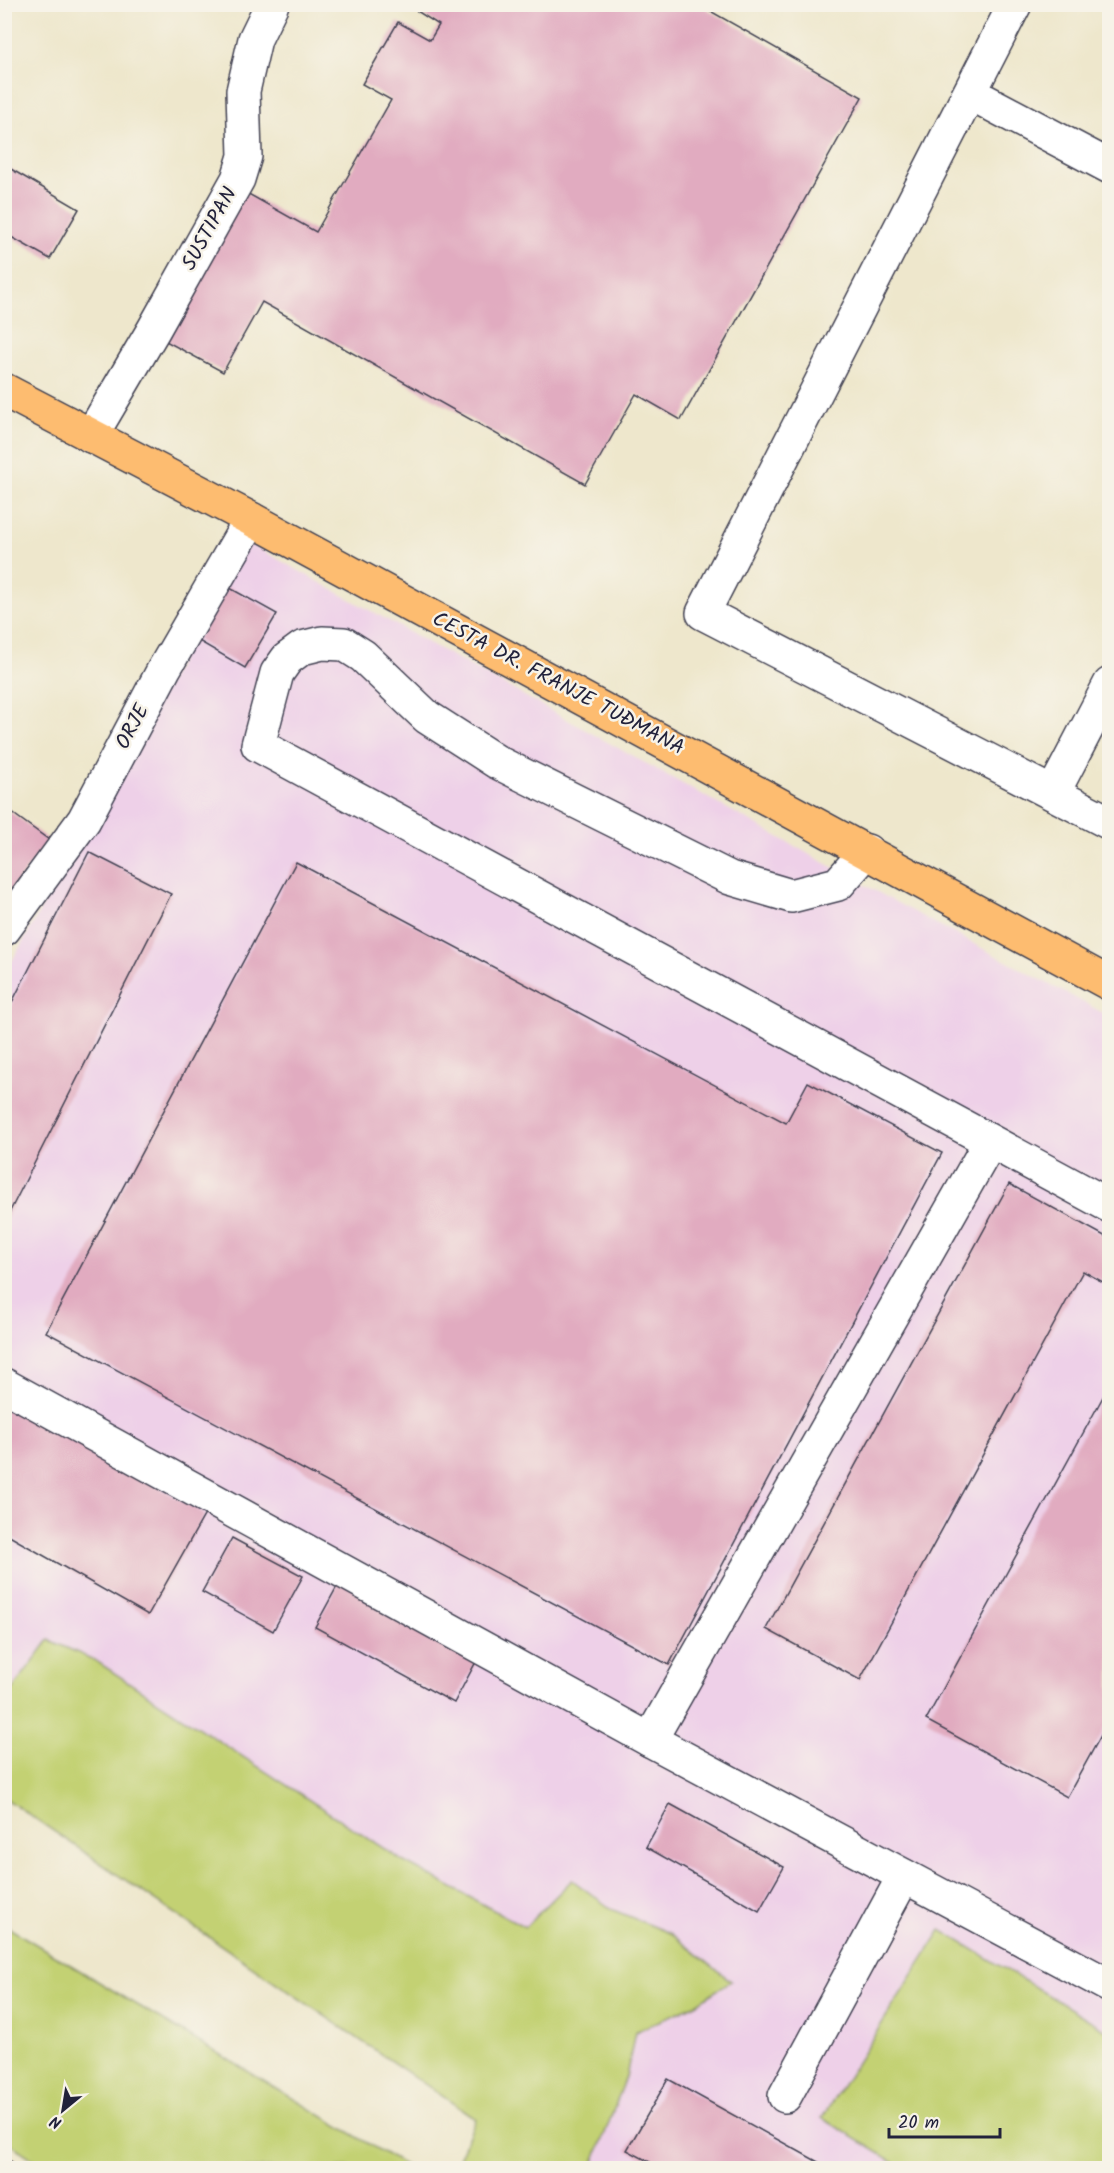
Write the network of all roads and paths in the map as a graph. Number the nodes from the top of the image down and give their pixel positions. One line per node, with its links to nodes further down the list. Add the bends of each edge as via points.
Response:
1 (272, 4): 6 (street, SUSTIPAN, via 255,39 243,91 245,156 238,179)
2 (1015, 4): 3 (street)
3 (970, 93): 4 (street); 9 (street, via 703,613)
4 (1110, 167)
5 (4, 390): 6 (main road, CESTA DR. FRANJE TUĐMANA)
6 (91, 436): 7 (main road, CESTA DR. FRANJE TUĐMANA)
7 (251, 519): 11 (main road, CESTA DR. FRANJE TUĐMANA); 12 (street, ORJE, via 164,669 84,820)
8 (1110, 684): 9 (street)
9 (1053, 793): 10 (street)
10 (1110, 823)
11 (867, 851): 13 (main road, CESTA DR. FRANJE TUĐMANA); 14 (street, via 838,884 791,896 730,878 497,762 427,717 363,656 344,644 322,643 302,648 287,659 277,673 258,745)
12 (4, 929)
13 (1110, 984)
14 (990, 1142): 15 (street); 17 (street)
15 (1110, 1206)
16 (4, 1385): 17 (street)
17 (650, 1740): 18 (street)
18 (904, 1876): 19 (street); 20 (street)
19 (1110, 1986)
20 (785, 2096)

